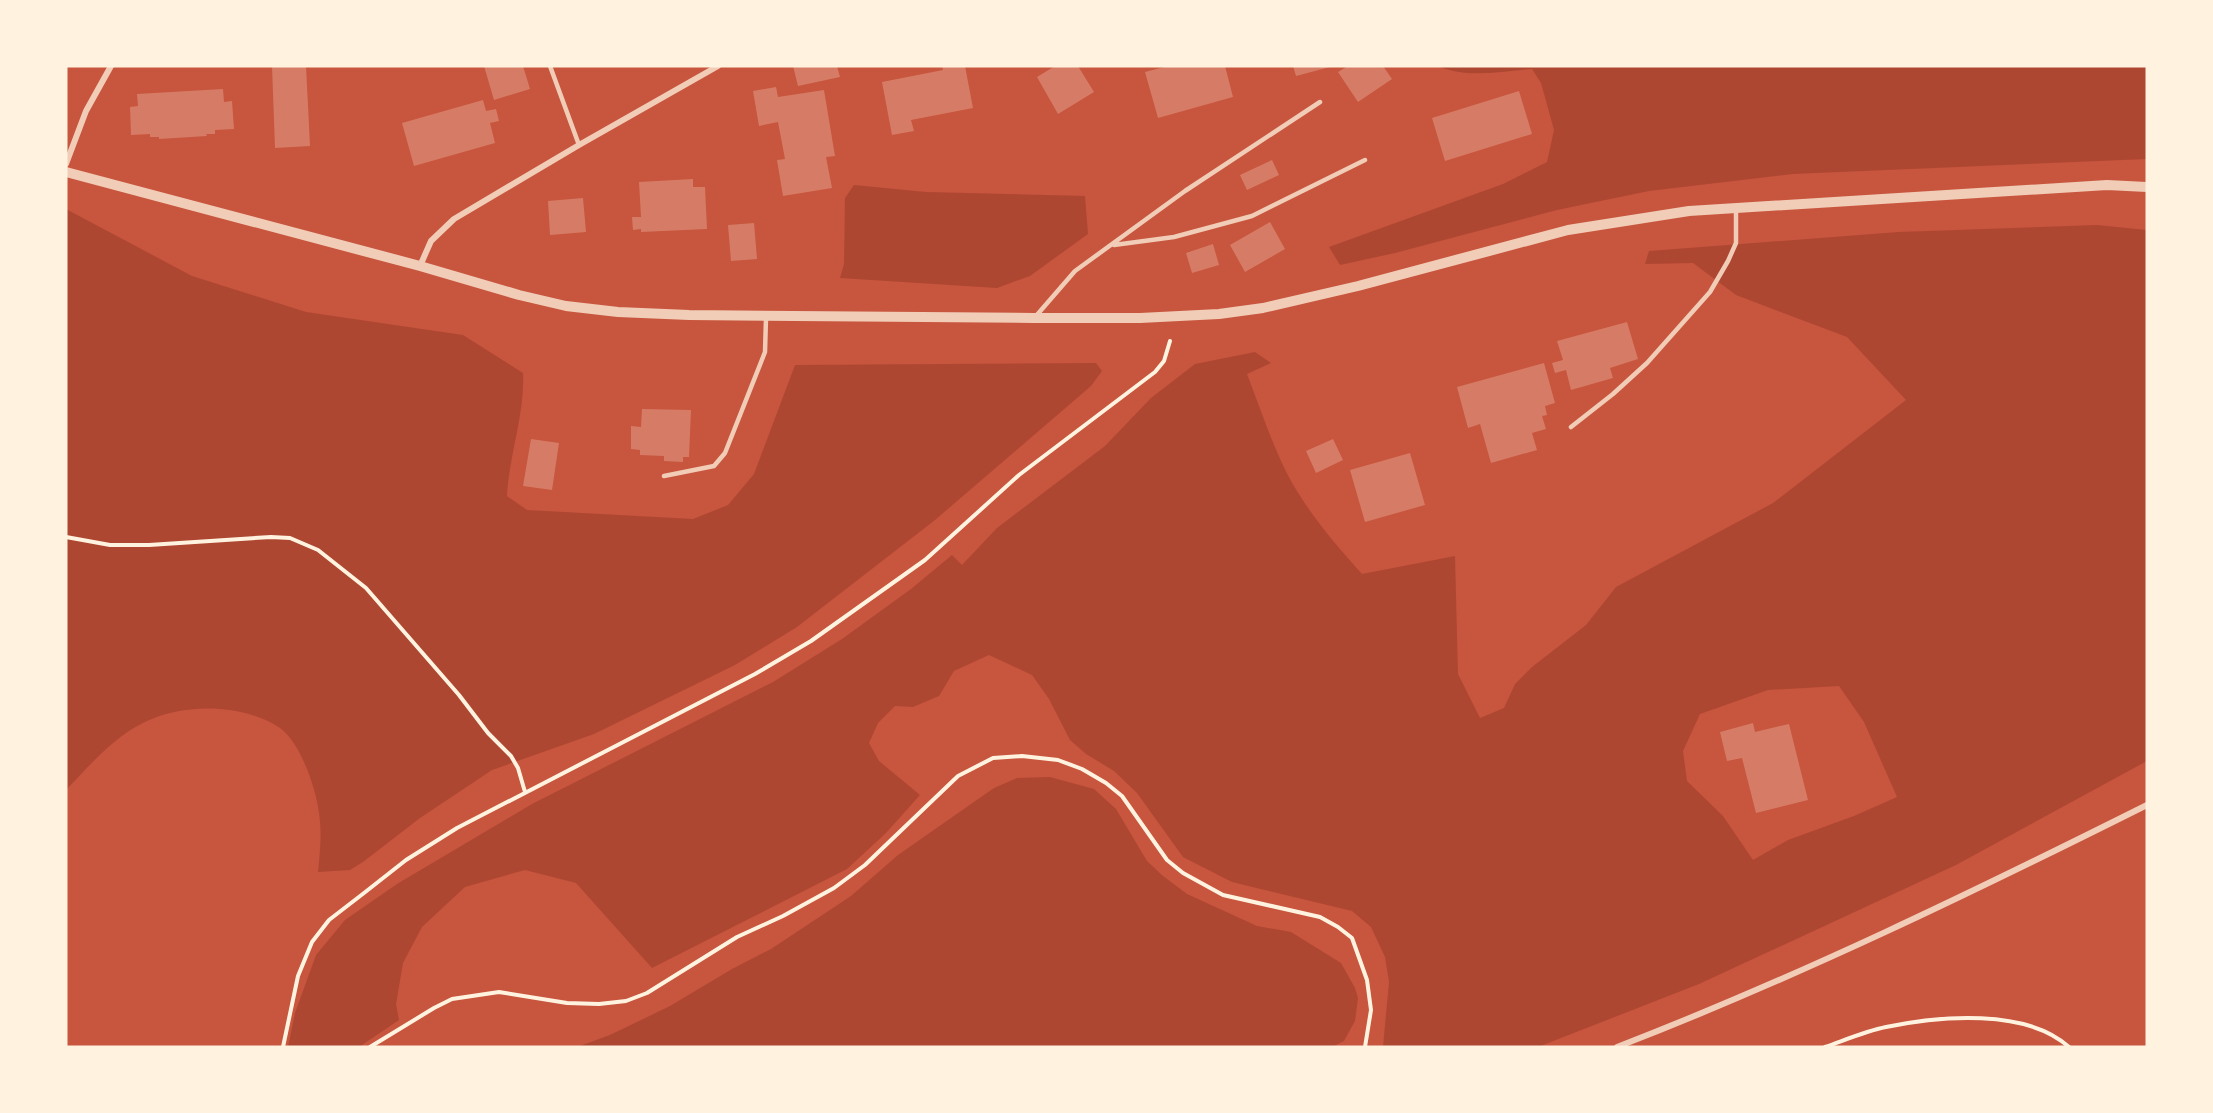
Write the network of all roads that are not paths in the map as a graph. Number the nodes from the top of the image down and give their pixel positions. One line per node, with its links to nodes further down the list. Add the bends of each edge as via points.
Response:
1 (111, 66): 7 (street, via 86,111)
2 (550, 66): 5 (lane)
3 (718, 66): 5 (street)
4 (1320, 102): 11 (lane)
5 (579, 145): 12 (street, via 454,219 431,241)
6 (1365, 160): 11 (lane, via 1252,216 1174,237)
7 (66, 164)
8 (66, 172): 12 (street)
9 (2147, 187): 10 (street, via 2107,184)
10 (1736, 207): 14 (street, via 1568,230 1296,301 1220,314); 15 (lane, via 1736,243 1710,292 1647,363)
11 (1111, 245): 14 (lane, via 1075,271)
12 (420, 266): 13 (street, via 566,306 677,315)
13 (766, 315): 14 (street); 16 (lane, via 765,352 725,453 714,466)
14 (1034, 318)
15 (1570, 427)
16 (664, 476)
17 (2147, 805): 18 (street, via 1847,951)
18 (1617, 1047)

